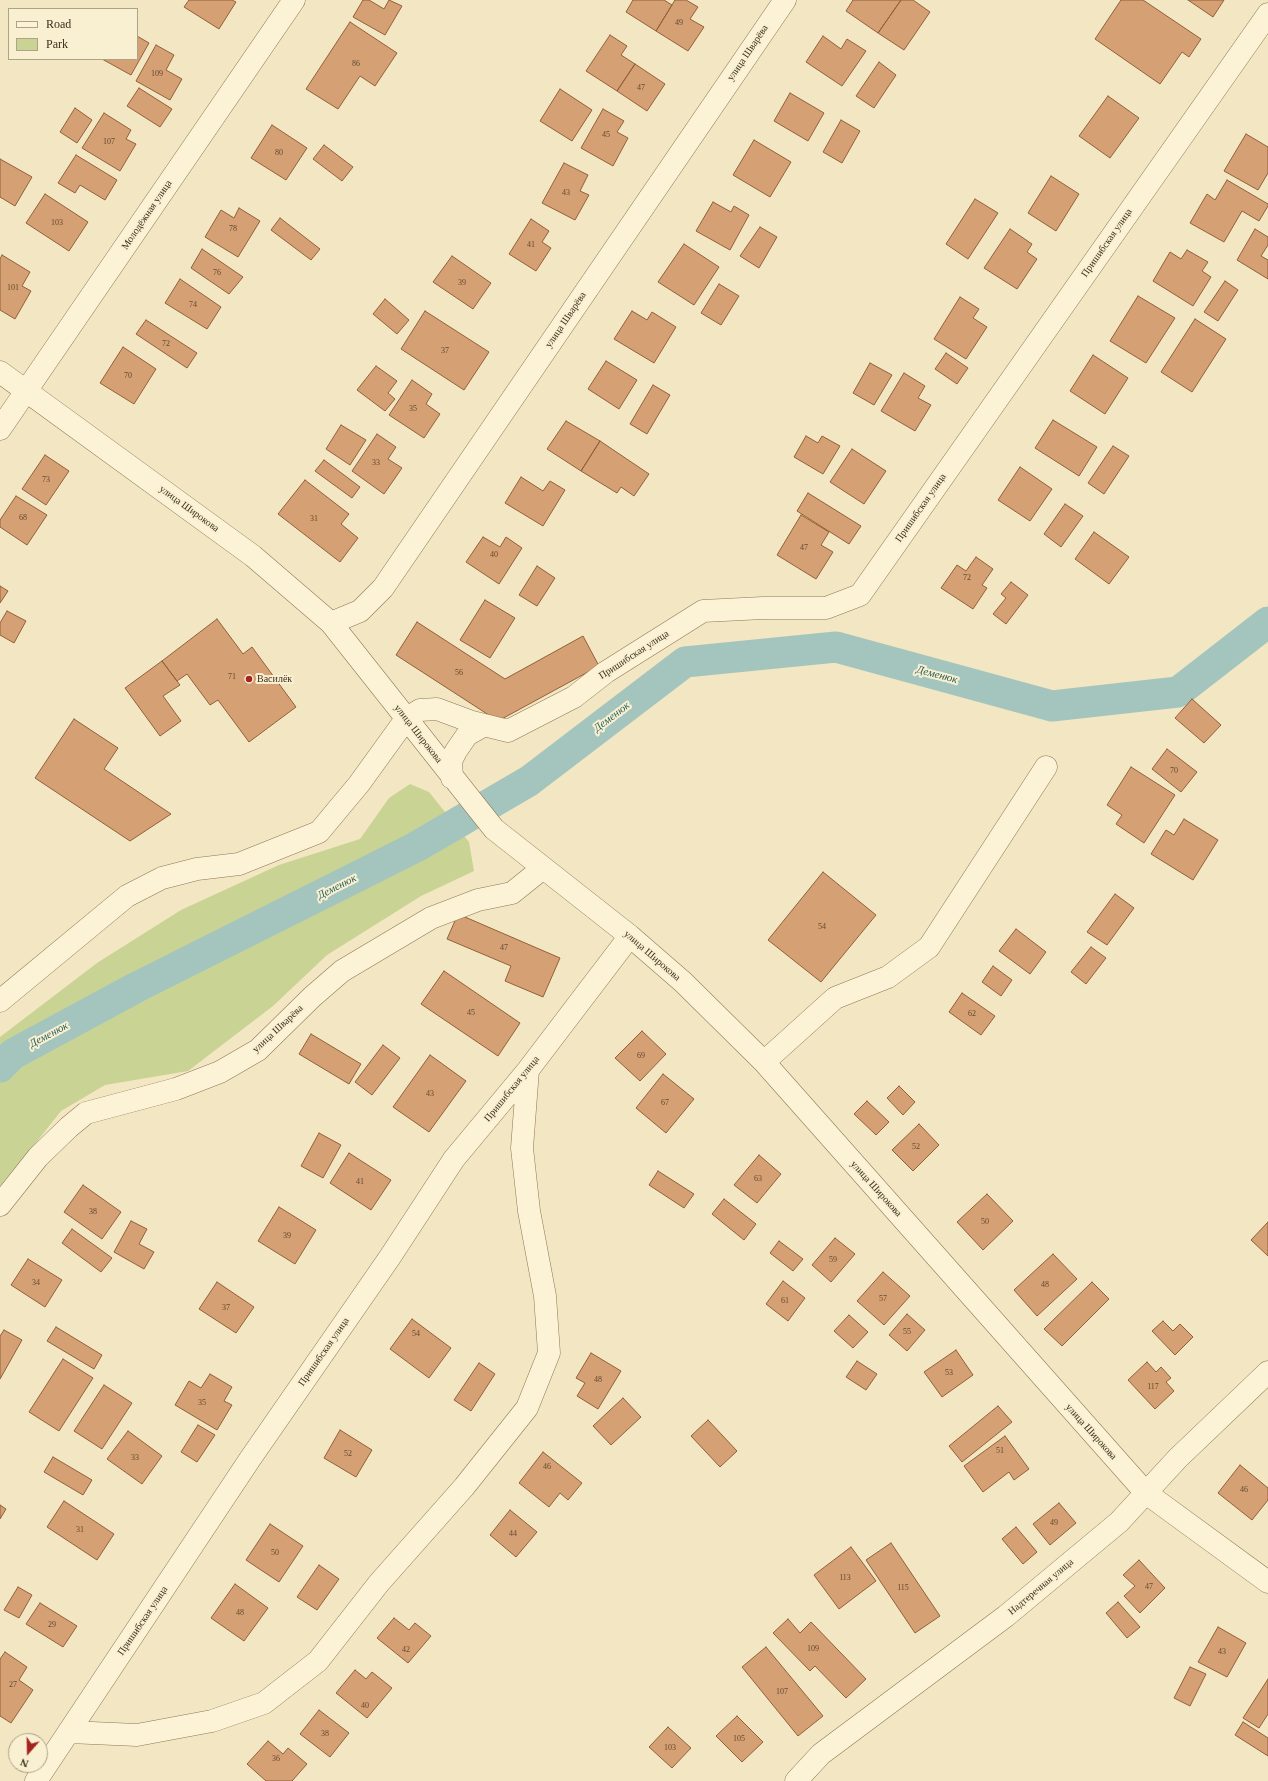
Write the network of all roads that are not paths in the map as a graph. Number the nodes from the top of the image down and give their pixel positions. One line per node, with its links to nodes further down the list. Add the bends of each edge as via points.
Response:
1 (294, 0): 5 (street, Молодёжная улица)
2 (784, 0): 7 (street, улица Шварёва, via 383,588 360,611)
3 (1268, 14): 9 (street, Пришибская улица, via 860,595 826,608 703,611 606,672 574,698 508,731)
4 (0, 372): 5 (street, улица Широкова)
5 (27, 390): 6 (street, Молодёжная улица); 7 (street, улица Широкова, via 253,556)
6 (0, 429)
7 (331, 622): 8 (street, улица Широкова)
8 (406, 719): 9 (street, Пришибская улица, via 420,710 437,709); 11 (street, улица Широкова); 14 (street, via 360,784 319,832 239,864 197,869 162,878 127,896)
9 (485, 725): 11 (street, via 467,735 456,750 451,761)
10 (1046, 767): 15 (street, via 929,948 888,977 835,998)
11 (452, 778): 12 (street, улица Широкова, via 494,828)
12 (543, 868): 13 (street, улица Широкова); 17 (street, улица Шварёва, via 512,893 478,900 431,918 342,971 258,1050 220,1072 176,1090 86,1113 38,1158)
13 (630, 936): 15 (street, улица Широкова, via 683,982); 16 (street, Пришибская улица)
14 (0, 1002)
15 (764, 1062): 19 (street, улица Широкова)
16 (528, 1070): 21 (street, Пришибская улица, via 454,1159); 21 (street, via 522,1148 529,1211 545,1296 549,1353 527,1408 464,1487 379,1583 318,1661 264,1703 212,1721 137,1735)
17 (0, 1204)
18 (1268, 1372): 19 (street, Надтеречная улица, via 1178,1458)
19 (1146, 1493): 20 (street, улица Широкова); 23 (street, Надтеречная улица, via 1119,1522 1006,1616 821,1754)
20 (1268, 1582)
21 (69, 1732): 22 (street, Пришибская улица)
22 (36, 1781)
23 (796, 1781)

